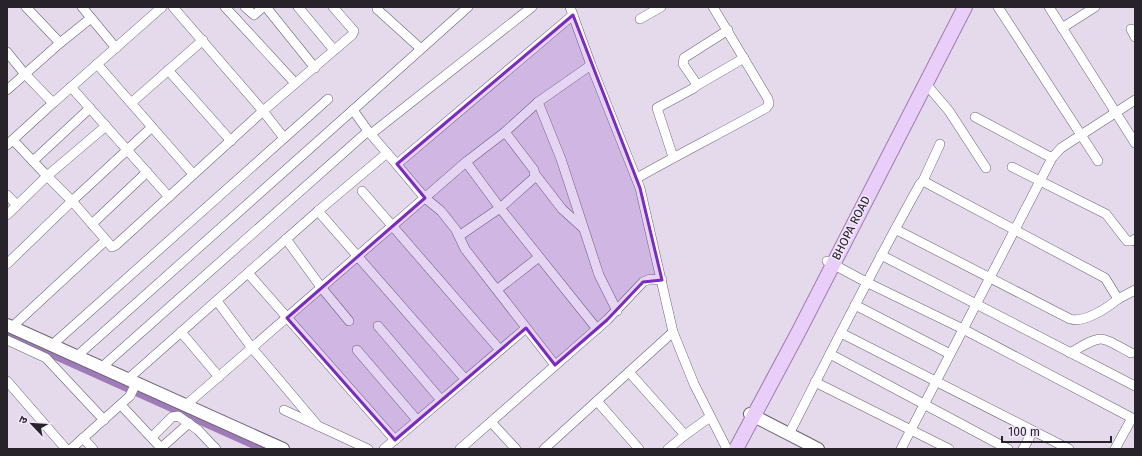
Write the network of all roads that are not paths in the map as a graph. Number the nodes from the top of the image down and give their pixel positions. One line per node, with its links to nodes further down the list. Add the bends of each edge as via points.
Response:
1 (26, 7): 26 (street)
2 (82, 7): 21 (street)
3 (162, 7): 27 (street)
4 (173, 7): 25 (street)
5 (225, 7): 37 (street)
6 (245, 7): 7 (street, via 254,15)
7 (264, 7): 34 (street)
8 (298, 7): 29 (street)
9 (333, 7): 29 (street, via 354,32)
10 (468, 7): 28 (street)
11 (532, 7): 54 (street)
12 (661, 7): 22 (street)
13 (713, 7): 24 (street)
14 (957, 7): 100 (main road, BHOPA ROAD)
15 (965, 7): 38 (main road, BHOPA ROAD)
16 (998, 7): 56 (street)
17 (1049, 7): 23 (street)
18 (1095, 7): 23 (street)
19 (377, 8): 28 (street)
20 (572, 11): 33 (street); 69 (street)
21 (91, 18): 26 (street); 27 (street)
22 (640, 19)
23 (1062, 28): 50 (street)
24 (728, 30): 31 (street); 39 (street, via 684,58 683,64)
25 (203, 40): 35 (street); 49 (street)
26 (60, 42): 36 (street)
27 (116, 48): 32 (street)
28 (420, 48): 48 (street)
29 (334, 50): 34 (street)
30 (7, 52): 36 (street)
31 (744, 58): 39 (street); 64 (street, via 769,104 709,140)
32 (97, 64): 40 (street); 46 (street)
33 (591, 65): 44 (street); 76 (street)
34 (315, 68): 37 (street)
35 (168, 70): 46 (street); 58 (street)
36 (24, 73): 41 (street); 45 (street)
37 (295, 83): 49 (street)
38 (926, 84): 71 (street, via 949,111); 100 (main road, BHOPA ROAD)
39 (696, 86): 64 (street, via 657,108)
40 (71, 87): 45 (street); 47 (street)
41 (7, 90)
42 (328, 99): 57 (street)
43 (1135, 100): 50 (street)
44 (538, 102): 55 (street); 90 (street, via 561,159)
45 (53, 103): 59 (street)
46 (131, 103): 53 (street)
47 (90, 108): 52 (street); 66 (street)
48 (353, 110): 54 (street); 133 (street)
49 (263, 111): 57 (street); 58 (street)
50 (1115, 113): 56 (street); 60 (street)
51 (975, 117): 65 (street)
52 (106, 126): 62 (street); 75 (street)
53 (152, 127): 62 (street); 73 (street)
54 (370, 132): 63 (street); 135 (street)
55 (505, 132): 68 (street); 74 (street)
56 (1081, 136): 65 (street, via 1061,148); 67 (street)
57 (284, 138): 125 (street)
58 (231, 141): 73 (street)
59 (10, 142): 66 (street)
60 (1135, 143)
61 (940, 144): 77 (street)
62 (127, 150): 72 (street); 83 (street)
63 (387, 153): 69 (street); 86 (street)
64 (673, 157): 76 (street)
65 (1052, 158): 78 (street)
66 (33, 161): 75 (street)
67 (1098, 161)
68 (466, 162): 82 (street); 85 (street)
69 (397, 164): 82 (street)
70 (1012, 167): 78 (street)
71 (986, 168)
72 (147, 172): 81 (street); 88 (street)
73 (193, 174): 81 (street)
74 (535, 174): 85 (street); 90 (street, via 562,209)
75 (47, 176): 83 (street); 84 (street)
76 (637, 178): 104 (street)
77 (922, 181): 91 (street); 92 (street)
78 (1040, 181): 92 (street); 95 (street, via 1106,214 1127,241)
79 (362, 191): 89 (street)
80 (7, 194): 84 (street)
81 (169, 197): 96 (street, via 116,245 112,247)
82 (425, 198): 89 (street); 93 (street, via 441,211)
83 (72, 201): 88 (street); 101 (street)
84 (17, 205): 87 (street)
85 (500, 208): 93 (street); 99 (street)
86 (318, 211): 94 (street); 98 (street)
87 (7, 215)
88 (92, 224): 96 (street)
89 (391, 226): 98 (street); 128 (street)
90 (583, 228): 113 (street, via 601,282)
91 (895, 229): 97 (street); 103 (street)
92 (1015, 230): 103 (street); 109 (street, via 1105,278)
93 (458, 236): 107 (street, via 465,249)
94 (286, 239): 102 (street); 106 (street)
95 (1135, 239)
96 (105, 241): 116 (street)
97 (881, 255): 105 (street); 111 (street)
98 (356, 256): 106 (street); 138 (street)
99 (539, 257): 107 (street); 119 (street)
100 (830, 263): 105 (street); 150 (main road, BHOPA ROAD)
101 (7, 264)
102 (248, 273): 110 (street); 114 (street)
103 (990, 277): 109 (street, via 1076,320 1084,319); 111 (street)
104 (662, 280): 113 (street, via 650,279 643,282); 122 (street)
105 (866, 282): 112 (street); 120 (street)
106 (321, 287): 114 (street); 115 (street)
107 (498, 289): 118 (street)
108 (1135, 290): 109 (street)
109 (1118, 298)
110 (217, 301): 121 (street); 126 (street)
111 (975, 303): 120 (street); 129 (street)
112 (855, 305): 123 (street); 132 (street)
113 (617, 311): 119 (street)
114 (287, 318): 126 (street); 164 (street)
115 (349, 320)
116 (10, 326): 125 (street)
117 (378, 326): 144 (street)
118 (526, 328): 128 (street); 134 (street)
119 (597, 329): 134 (street)
120 (962, 329): 132 (street); 151 (street)
121 (181, 332): 137 (street); 142 (street)
122 (673, 332): 136 (street); 152 (street)
123 (841, 333): 131 (street); 139 (street)
124 (7, 340): 153 (street, via 46,358)
125 (52, 345): 133 (street)
126 (252, 348): 137 (street); 157 (street)
127 (357, 350): 154 (street)
128 (500, 350): 138 (street)
129 (1070, 353): 130 (street, via 1098,338); 143 (street)
130 (1131, 353)
131 (830, 354): 141 (street); 148 (street)
132 (950, 354): 139 (street)
133 (77, 356): 135 (street)
134 (555, 365): 155 (street)
135 (102, 367): 142 (street)
136 (629, 372): 145 (street); 161 (street)
137 (219, 377): 147 (street)
138 (465, 379): 144 (street)
139 (936, 380): 148 (street); 159 (street)
140 (7, 381): 166 (street)
141 (815, 382): 158 (street); 160 (street)
142 (133, 383): 146 (street, via 130,396); 147 (street)
143 (1135, 386)
144 (441, 400): 154 (street)
145 (597, 401): 175 (street); 176 (street)
146 (121, 405): 153 (street); 163 (street)
147 (186, 405): 170 (street)
148 (922, 405): 158 (street); 184 (street)
149 (284, 410): 157 (street)
150 (752, 415): 160 (street); 179 (main road, BHOPA ROAD); 180 (main road, BHOPA ROAD)
151 (1134, 416): 187 (street)
152 (710, 417): 161 (street); 178 (street)
153 (104, 420): 162 (street)
154 (417, 420): 164 (street)
155 (491, 422): 173 (street); 174 (street)
156 (189, 423): 163 (street, via 174,416); 165 (street); 169 (street)
157 (318, 426): 171 (street)
158 (911, 429): 182 (street); 183 (street)
159 (1033, 431): 185 (street); 186 (street)
160 (789, 434): 181 (street)
161 (685, 435): 177 (street)
162 (83, 438): 167 (street); 168 (street)
163 (152, 438): 165 (street)
164 (395, 440): 172 (street)
165 (162, 448)
166 (66, 449)
167 (71, 449)
168 (93, 449)
169 (216, 449)
170 (283, 449)
171 (368, 449)
172 (384, 449)
173 (460, 449)
174 (516, 449)
175 (546, 449)
176 (639, 449)
177 (668, 449)
178 (726, 449)
179 (730, 449)
180 (736, 449)
181 (818, 449)
182 (901, 449)
183 (949, 449)
184 (1008, 449)
185 (1023, 449)
186 (1069, 449)
187 (1115, 449)

